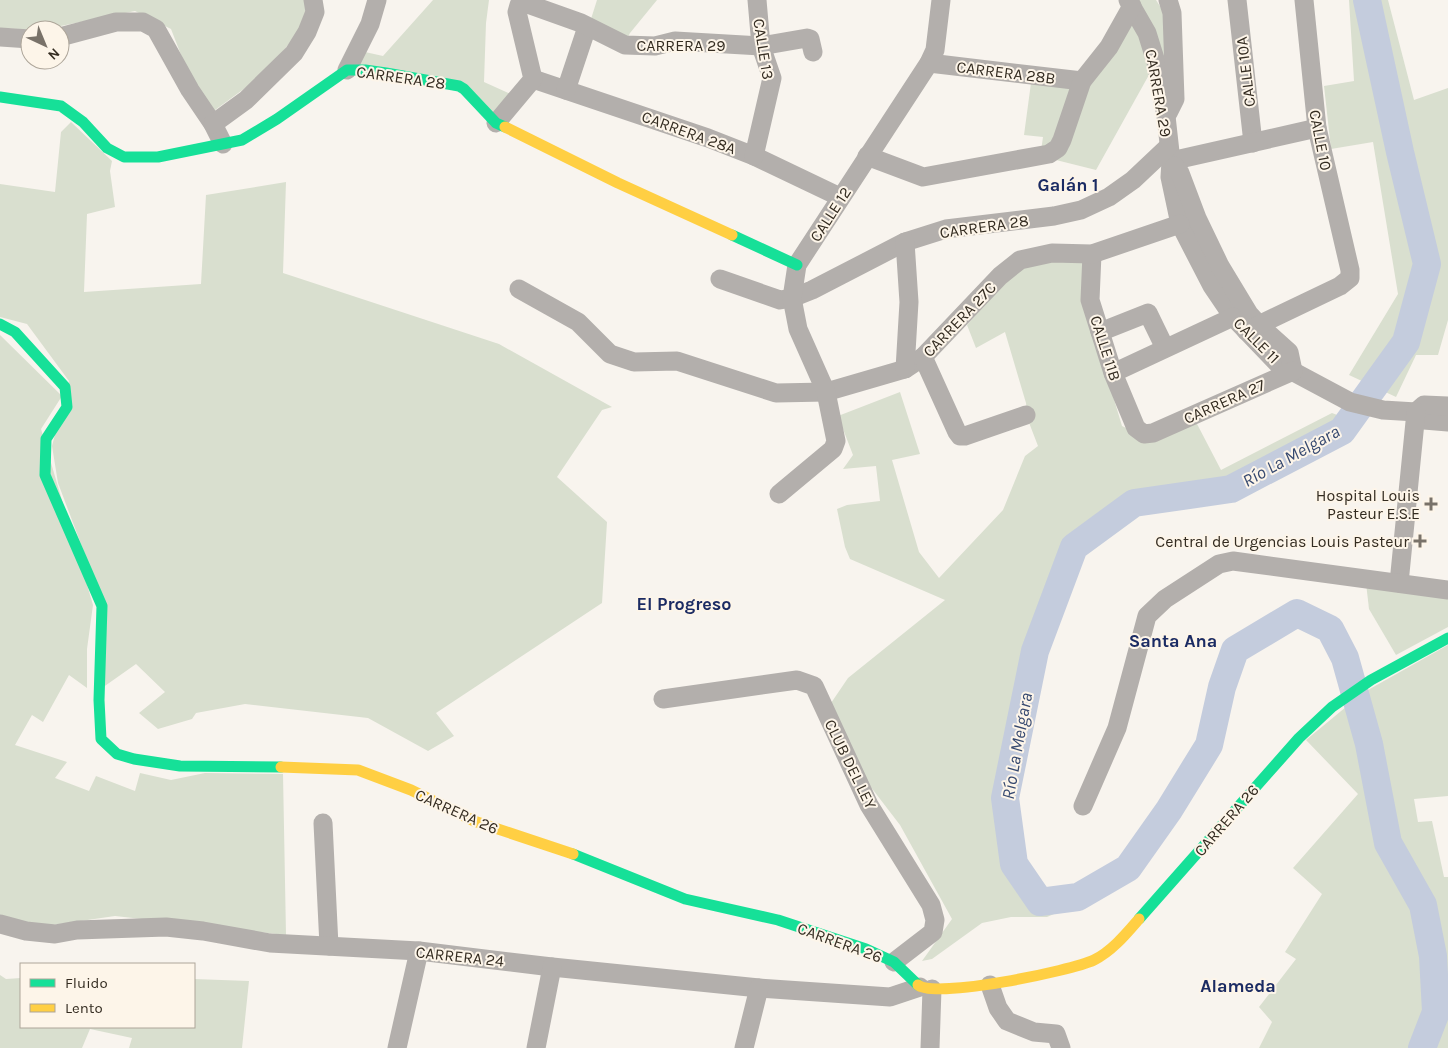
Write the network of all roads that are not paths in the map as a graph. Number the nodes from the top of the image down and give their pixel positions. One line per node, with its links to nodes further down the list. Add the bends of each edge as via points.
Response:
1 (313, 0): 23 (street, via 315,12 294,53 246,100)
2 (377, 0): 16 (street, via 370,24)
3 (757, 0): 13 (street, CALLE 13)
4 (941, 0): 15 (street, CALLE 12, via 935,50)
5 (1168, 0): 21 (street, via 1172,13 1175,99)
6 (1237, 0): 25 (street, CALLE 10A)
7 (1304, 0): 24 (street, CALLE 10)
8 (1130, 3): 18 (street, via 1109,47); 21 (street, CARRERA 29, via 1147,33)
9 (587, 27): 13 (street, CARRERA 29, via 625,45 655,46 675,41); 17 (street, CARRERA 29, via 525,3 519,5 517,12); 19 (street)
10 (70, 34): 23 (street, via 116,22 143,22 156,30)
11 (0, 37): 12 (street)
12 (20, 38)
13 (761, 46): 14 (street, CARRERA 29, via 807,38); 28 (street, CALLE 13, via 772,78)
14 (814, 52)
15 (929, 64): 18 (street, CARRERA 28B); 29 (street, CALLE 12)
16 (347, 70): 22 (street, CARRERA 28, via 366,70 458,86); 26 (street, CARRERA 28, via 242,140)
17 (533, 79): 19 (street, CARRERA 28A); 22 (street)
18 (1082, 81): 29 (street, via 1058,148 1049,154 923,177)
19 (566, 90): 28 (street, CARRERA 28A)
20 (0, 97): 26 (street, CARRERA 28, via 61,106 83,122 107,148 124,157 158,157)
21 (1166, 116): 27 (street, CARRERA 29)
22 (496, 122): 34 (street, CARRERA 28)
23 (213, 124): 26 (street)
24 (1317, 128): 25 (street); 40 (street, CALLE 10, via 1350,278 1340,286)
25 (1253, 143): 27 (street)
26 (223, 144)
27 (1169, 154): 31 (street, CALLE 11, via 1170,177); 32 (street, CARRERA 28, via 1109,197 1080,210 946,229); 40 (street, CALLE 11, via 1220,266 1249,314)
28 (754, 156): 30 (street, CARRERA 28A)
29 (867, 156): 30 (street, CALLE 12)
30 (840, 197): 34 (street, CALLE 12)
31 (1180, 224): 33 (street, CARRERA 27C); 38 (street, CALLE 11, via 1212,286)
32 (906, 242): 37 (street, CARRERA 28); 44 (street, via 909,302)
33 (1092, 254): 41 (street, CALLE 11B, via 1090,300); 43 (street, CARRERA 27C, via 1052,253 1020,260 1000,276)
34 (797, 264): 37 (street, CALLE 12)
35 (720, 279): 37 (street, via 780,300)
36 (519, 288): 47 (street, CARRERA 27C, via 578,322 610,354 634,362 678,361 776,393)
37 (792, 298): 47 (street, CALLE 12, via 798,329)
38 (1233, 317): 40 (street, CALLE 11); 42 (street)
39 (0, 324): 63 (street, CARRERA 26, via 14,332 65,387 67,407 46,439 45,475 102,606 99,700 102,739 117,754 180,766 358,770 411,790 474,821 575,855 685,899 778,920 866,949)
40 (1253, 328): 45 (street, CALLE 11, via 1276,363)
41 (1100, 332): 42 (street, via 1148,313); 46 (street, CALLE 11B)
42 (1165, 348): 46 (street)
43 (923, 357): 44 (street, CARRERA 27C); 50 (street, via 960,436)
44 (905, 369): 47 (street, CARRERA 27C)
45 (1293, 371): 49 (street, via 1350,402 1383,410); 52 (street, CARRERA 27, via 1153,433)
46 (1113, 373): 52 (street, CALLE 11B, via 1136,428)
47 (826, 392): 53 (street, CALLE 12, via 836,441 833,449)
48 (1448, 406): 49 (street, via 1424,405)
49 (1416, 412): 51 (street, via 1424,420); 54 (street)
50 (1026, 415)
51 (1448, 422)
52 (1144, 434)
53 (779, 494)
54 (1399, 583): 55 (street); 58 (street, via 1233,561 1219,564 1165,599 1147,616 1117,728)
55 (1448, 590)
56 (1448, 638): 65 (street, CARRERA 26, via 1371,680 1332,707 1299,738 1121,940 1094,960)
57 (663, 699): 63 (street, CLUB DEL LEY, via 798,680 814,686 869,805 931,905 936,920 933,932)
58 (1086, 800)
59 (323, 823): 61 (street)
60 (0, 924): 61 (street, CARRERA 24, via 55,934 77,930 166,927 270,943)
61 (329, 946): 62 (street, CARRERA 24)
62 (419, 951): 64 (street, CARRERA 24); 69 (street)
63 (894, 962): 67 (street, CARRERA 26)
64 (552, 967): 66 (street, CARRERA 24); 70 (street)
65 (990, 985): 67 (street, CARRERA 26); 68 (street, via 998,1008 1007,1021)
66 (759, 988): 67 (street, CARRERA 24, via 890,997); 71 (street)
67 (926, 988): 72 (street)
68 (1059, 1041)
69 (397, 1048)
70 (536, 1048)
71 (744, 1048)
72 (930, 1048)

